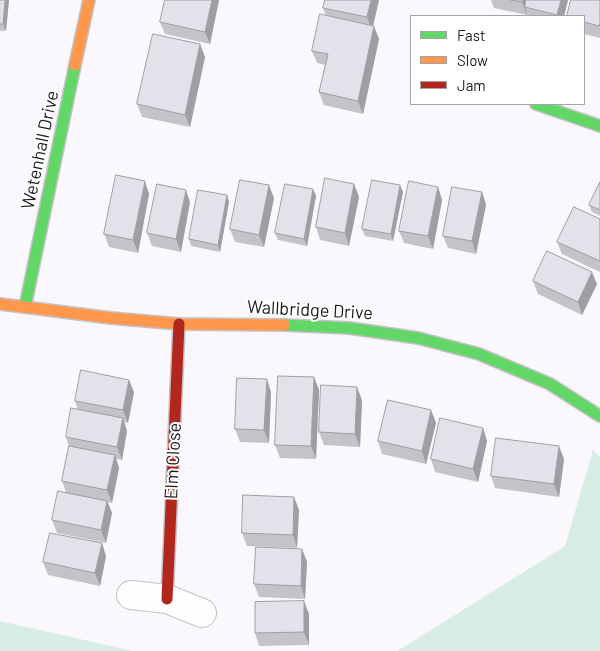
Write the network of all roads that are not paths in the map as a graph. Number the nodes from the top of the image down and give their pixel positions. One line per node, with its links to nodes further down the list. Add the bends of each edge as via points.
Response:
1 (89, 0): 5 (street, Wetenhall Drive)
2 (539, 105): 3 (street)
3 (600, 126)
4 (0, 304): 5 (street, Wallbridge Drive)
5 (25, 307): 6 (street, Wallbridge Drive)
6 (179, 324): 7 (street, Wallbridge Drive, via 349,328 418,338 479,354 550,384); 9 (street, Elm Close)
7 (600, 416)
8 (131, 595): 9 (street)
9 (167, 599): 10 (street)
10 (202, 613)

